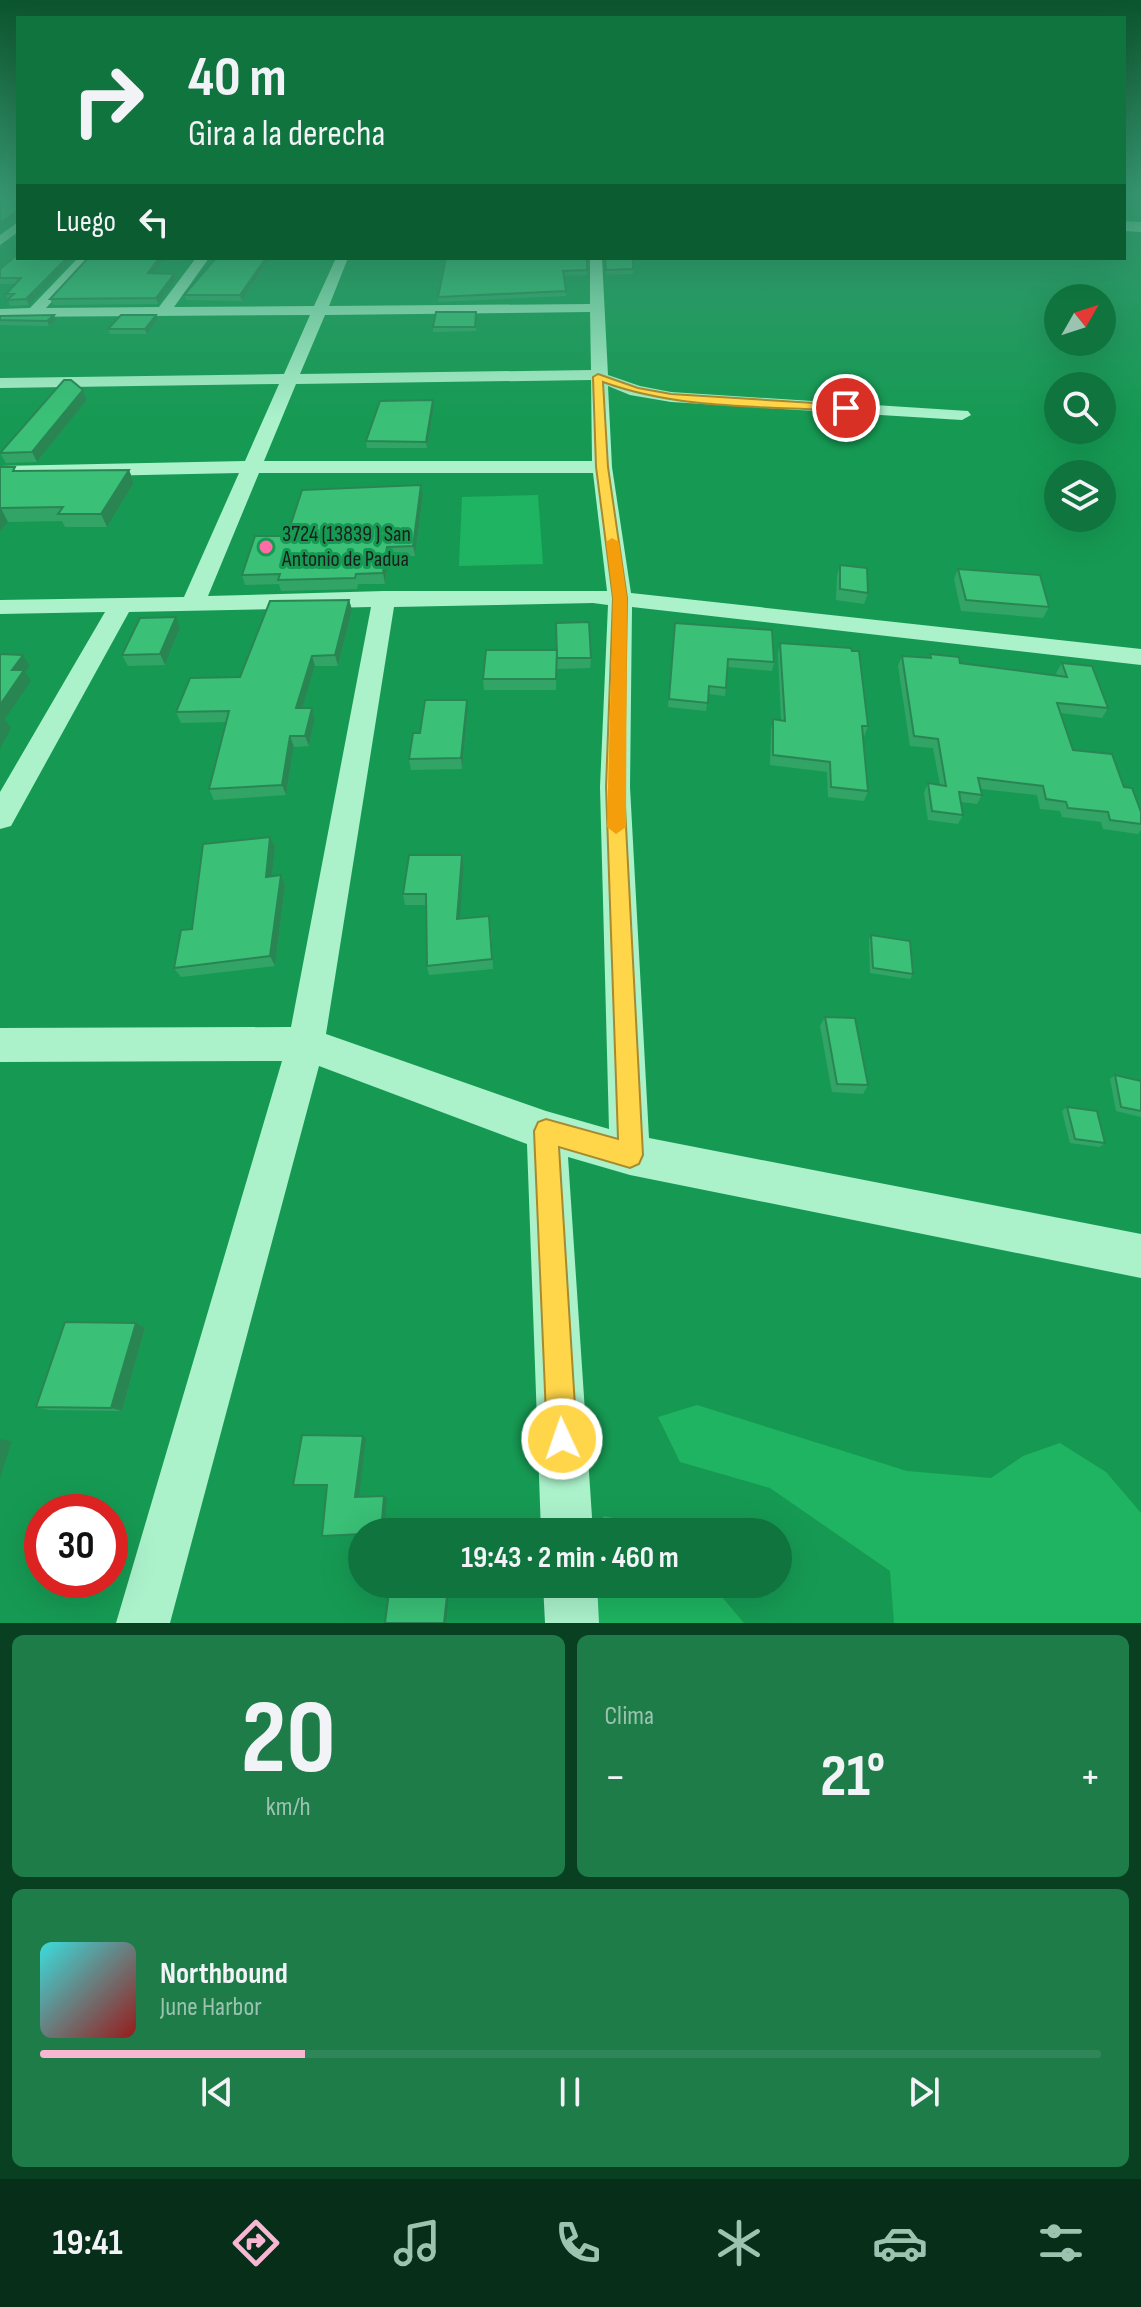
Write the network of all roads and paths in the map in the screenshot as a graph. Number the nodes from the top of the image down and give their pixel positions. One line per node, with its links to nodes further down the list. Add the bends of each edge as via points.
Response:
1 (76, 268): 8 (street)
2 (196, 268): 6 (street)
3 (338, 268): 7 (street)
4 (597, 268): 5 (street)
5 (599, 308): 7 (street); 10 (street)
6 (164, 311): 7 (street); 8 (street)
7 (319, 311): 11 (street)
8 (35, 312): 9 (street)
9 (0, 313)
10 (598, 376): 11 (street); 13 (street, via 671,397); 15 (street)
11 (290, 379): 12 (street); 14 (street)
12 (0, 383)
13 (962, 415)
14 (252, 467): 15 (street); 16 (street); 19 (street)
15 (602, 467): 18 (street)
16 (0, 472)
17 (384, 598): 18 (street); 19 (street); 24 (street)
18 (620, 598): 22 (street); 27 (street, via 615,787)
19 (193, 603): 20 (street)
20 (121, 605): 21 (street); 23 (street)
21 (0, 607)
22 (1141, 657)
23 (0, 818)
24 (306, 1044): 25 (street); 26 (street); 31 (street)
25 (0, 1045)
26 (546, 1131): 27 (street); 29 (street)
27 (630, 1155): 28 (street)
28 (1141, 1256)
29 (566, 1518)
30 (571, 1598): 32 (street)
31 (143, 1623)
32 (572, 1623)

